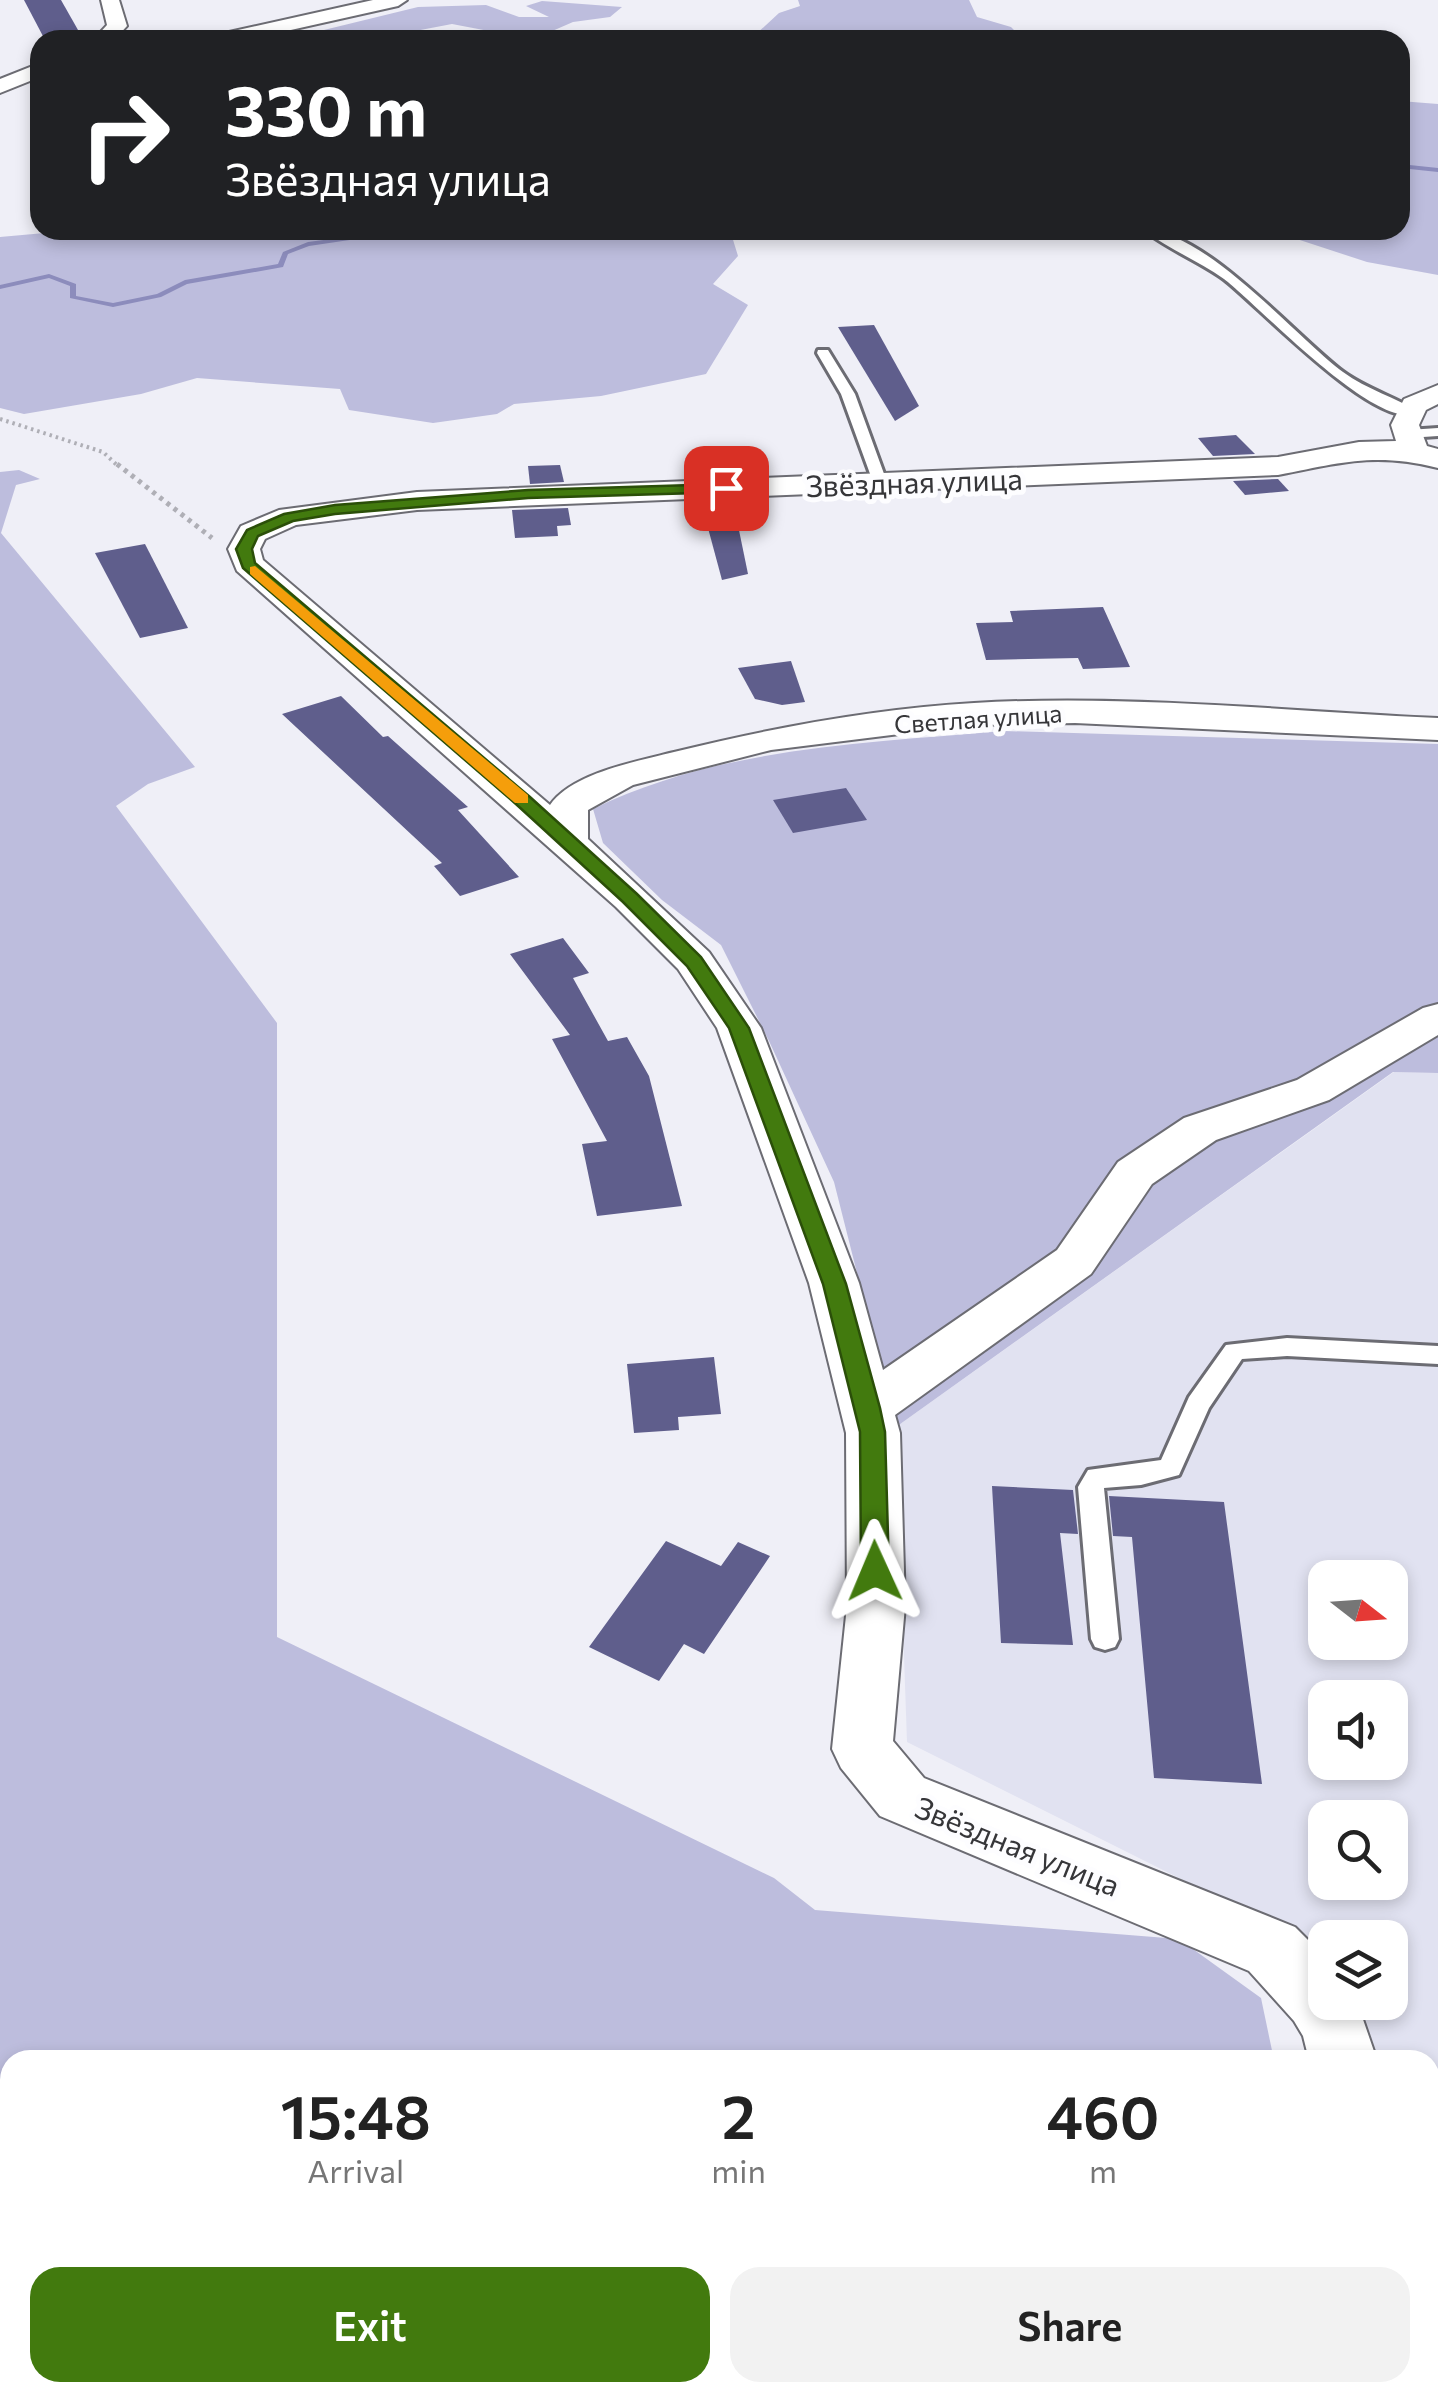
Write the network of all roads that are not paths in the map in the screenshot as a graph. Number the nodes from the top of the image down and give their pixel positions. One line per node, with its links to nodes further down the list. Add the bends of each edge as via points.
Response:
1 (110, 0): 3 (street)
2 (398, 0): 4 (street)
3 (113, 30)
4 (264, 30)
5 (30, 73): 7 (street)
6 (30, 79): 7 (street)
7 (3, 85)
8 (1168, 240): 11 (lane, via 1240,285 1356,391)
9 (823, 352): 12 (lane, via 848,394)
10 (1438, 393): 11 (street, via 1414,405)
11 (1422, 437): 12 (street, Звёздная улица, via 1278,466)
12 (880, 482): 14 (street, Звёздная улица, via 417,501 290,517 252,533 244,549 248,564)
13 (1438, 729): 14 (street, Светлая улица, via 989,713 771,739 620,777 569,805)
14 (568, 844): 17 (street, Звёздная улица, via 694,962 739,1028 834,1284)
15 (1438, 1018): 17 (street, via 1313,1090 1200,1128 1134,1173 1074,1262)
16 (1438, 1354): 18 (lane, via 1235,1351 1198,1404 1170,1468 1096,1477 1091,1486)
17 (867, 1408): 19 (street, Звёздная улица, via 876,1606 862,1749 902,1798 1272,1949 1310,1984 1339,2034)
18 (1105, 1640)
19 (1341, 2050)

